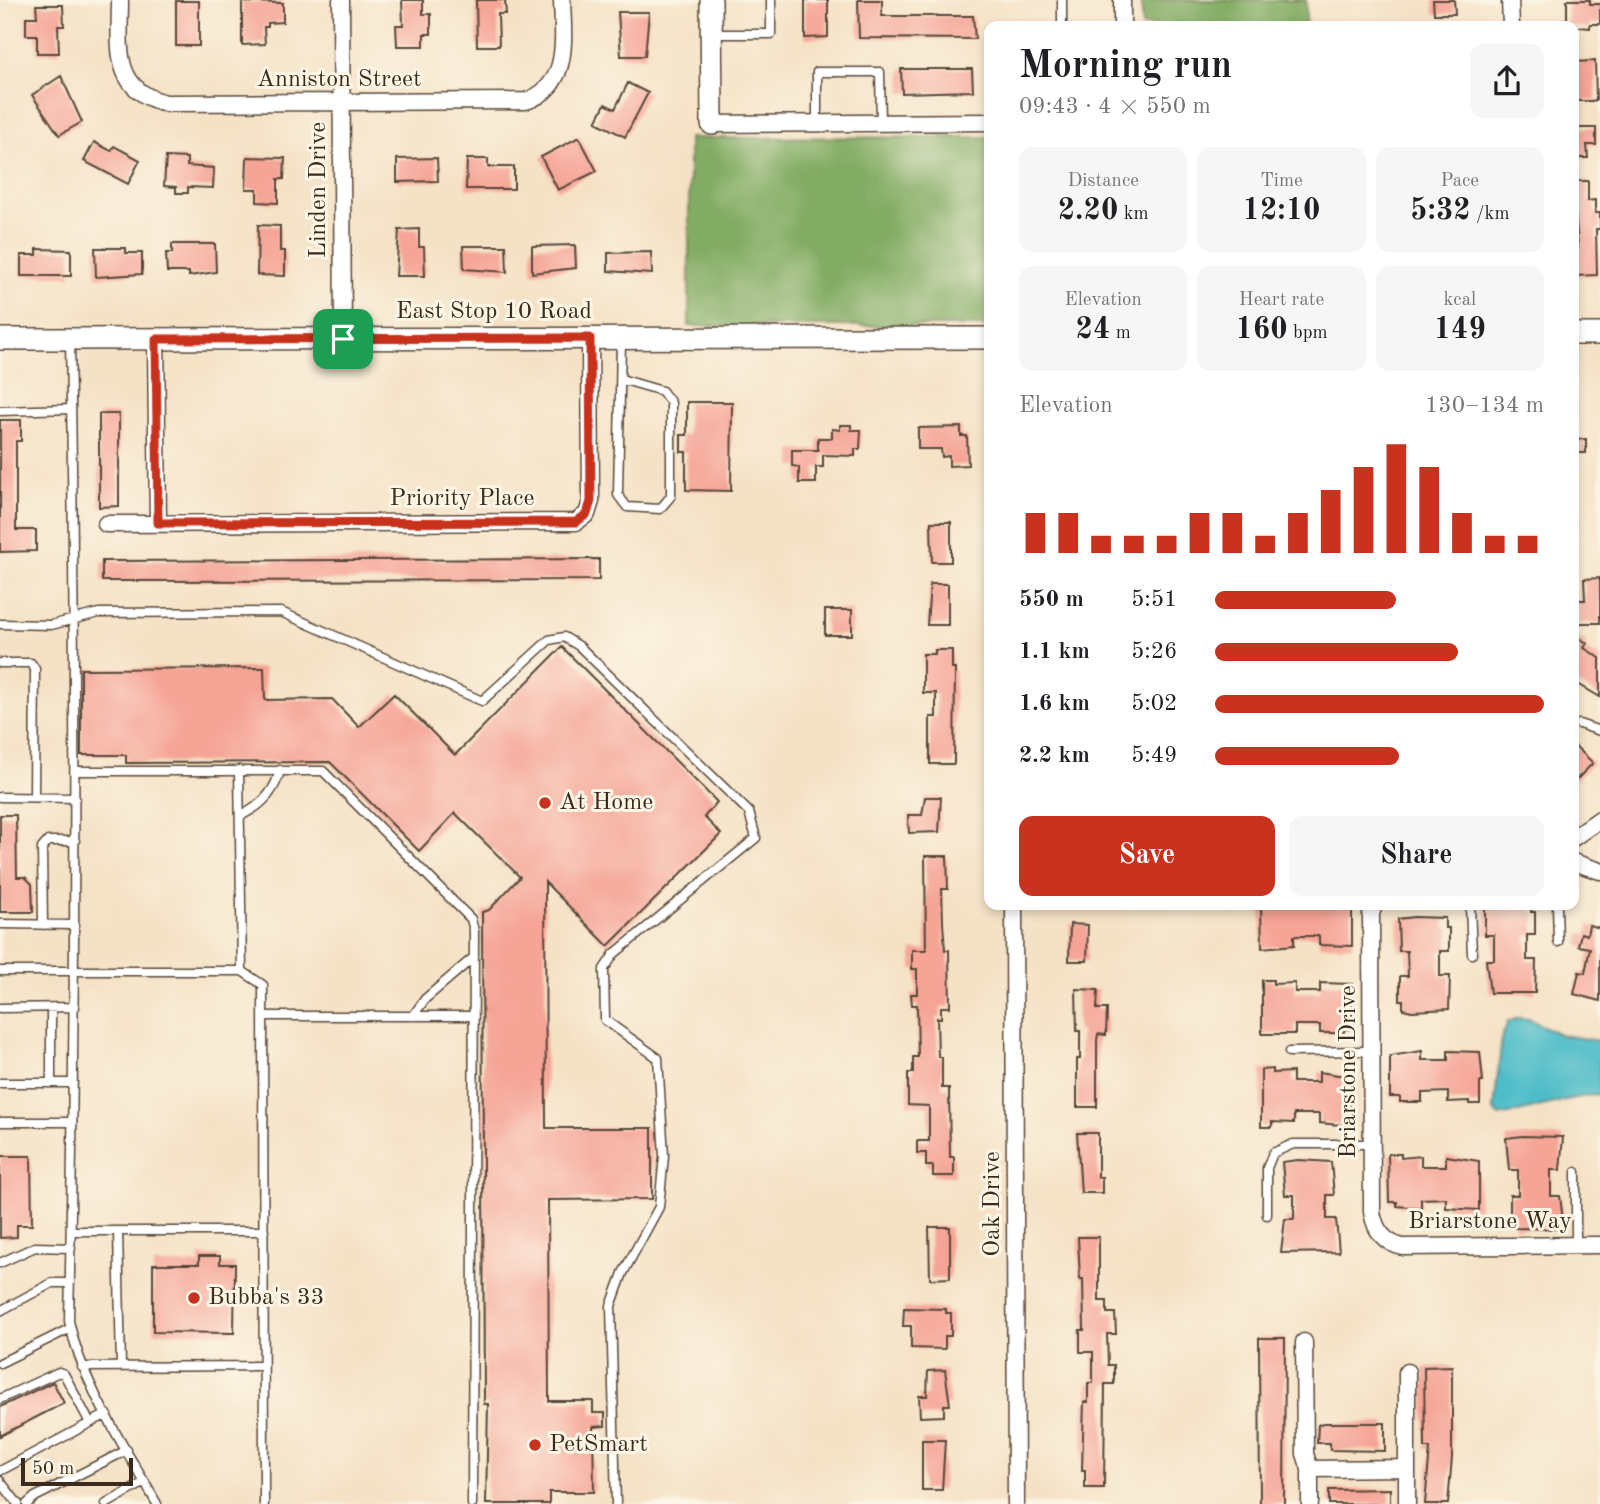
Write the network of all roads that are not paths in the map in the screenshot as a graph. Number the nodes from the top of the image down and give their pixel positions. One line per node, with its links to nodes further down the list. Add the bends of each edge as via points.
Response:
1 (120, 0): 13 (street, Anniston Street, via 121,63 134,87 147,97 166,103)
2 (341, 0): 13 (street, Linden Drive)
3 (562, 0): 13 (street, Anniston Street, via 562,60 546,90 520,102)
4 (711, 0): 12 (street)
5 (771, 0): 12 (lane, via 771,34)
6 (1062, 0): 9 (lane)
7 (1122, 0): 10 (street)
8 (1510, 0): 11 (street)
9 (1062, 21)
10 (1122, 21)
11 (1511, 21)
12 (712, 34): 17 (street)
13 (342, 102): 26 (street, Linden Drive)
14 (881, 122): 15 (street); 16 (street); 16 (lane, via 880,72 817,72)
15 (984, 122)
16 (817, 123): 17 (street)
17 (712, 124)
18 (1579, 334): 19 (street)
19 (1600, 334)
20 (590, 338): 21 (street, East Stop 10 Road); 26 (street, East Stop 10 Road); 30 (street, Priority Place, via 591,501 587,514 576,522)
21 (621, 338): 22 (street, East Stop 10 Road); 27 (lane)
22 (984, 338)
23 (0, 339): 24 (street, East Stop 10 Road)
24 (70, 339): 25 (street, East Stop 10 Road); 28 (lane)
25 (156, 339): 26 (street, East Stop 10 Road); 30 (street)
26 (343, 339)
27 (621, 379): 27 (lane, via 618,495 627,507 660,509 671,496 671,403 662,391)
28 (71, 409): 29 (lane); 32 (lane)
29 (0, 411)
30 (158, 523): 31 (street, Priority Place)
31 (106, 524)
32 (75, 620): 33 (lane, via 51,625); 39 (lane); 110 (lane, via 99,613 281,612 482,701 549,640 564,636 749,812 756,838 614,954 604,969 605,1020 658,1058 664,1156 659,1208 623,1273 611,1307)
33 (0, 624)
34 (0, 663): 41 (lane, via 32,663 35,669)
35 (1579, 724): 36 (lane)
36 (1600, 731)
37 (239, 770): 38 (lane); 39 (lane); 43 (lane)
38 (280, 770): 43 (lane, via 276,787 254,810); 58 (lane, via 323,771 330,776 471,919)
39 (75, 771): 42 (lane)
40 (0, 797): 41 (lane)
41 (34, 797): 42 (lane)
42 (75, 799): 46 (lane)
43 (240, 816): 60 (lane)
44 (1600, 819): 45 (street)
45 (1579, 834)
46 (75, 841): 54 (lane, via 48,841 42,848); 55 (lane)
47 (1579, 864): 48 (street)
48 (1600, 871)
49 (1014, 910): 111 (street, Oak Drive)
50 (1372, 910): 68 (street, Briarstone Drive)
51 (1471, 910): 57 (lane)
52 (1557, 910): 56 (lane)
53 (0, 924): 54 (lane)
54 (43, 925): 55 (lane)
55 (75, 925): 61 (lane)
56 (1558, 942)
57 (1472, 954)
58 (474, 957): 66 (lane, via 425,999); 67 (lane)
59 (0, 971): 61 (lane)
60 (242, 971): 61 (lane); 65 (lane, via 263,985)
61 (75, 972): 62 (lane)
62 (75, 1007): 64 (lane); 72 (lane)
63 (0, 1008): 64 (lane)
64 (51, 1008): 71 (lane)
65 (263, 1016): 66 (lane); 80 (lane)
66 (413, 1016): 67 (lane)
67 (474, 1016): 109 (lane)
68 (1371, 1051): 69 (lane); 75 (street, Briarstone Drive)
69 (1289, 1052)
70 (0, 1083): 71 (lane)
71 (51, 1083): 72 (lane)
72 (73, 1083): 74 (lane)
73 (0, 1122): 74 (lane)
74 (72, 1122): 78 (lane)
75 (1372, 1144): 77 (lane, via 1293,1144 1273,1153 1267,1168); 81 (street, Briarstone Drive, via 1372,1212)
76 (1576, 1172): 82 (lane)
77 (1267, 1215)
78 (71, 1231): 79 (lane); 84 (lane)
79 (118, 1231): 80 (lane); 93 (lane)
80 (264, 1231): 91 (lane)
81 (1383, 1237): 82 (street, Briarstone Way, via 1403,1247)
82 (1576, 1245): 83 (street, Briarstone Way)
83 (1600, 1245)
84 (71, 1248): 85 (lane, via 35,1247); 86 (lane)
85 (0, 1263)
86 (70, 1283): 87 (lane, via 52,1283); 88 (lane)
87 (0, 1311)
88 (71, 1328): 90 (lane); 92 (lane)
89 (1304, 1342): 100 (street, via 1305,1454)
90 (1, 1362)
91 (264, 1366): 93 (lane); 108 (lane)
92 (82, 1367): 93 (lane); 96 (lane)
93 (121, 1367)
94 (1407, 1372): 99 (street)
95 (0, 1399): 97 (lane, via 59,1372)
96 (107, 1414): 97 (lane); 98 (lane)
97 (90, 1423): 101 (lane)
98 (127, 1450): 103 (lane); 105 (lane)
99 (1407, 1468): 100 (street); 113 (street)
100 (1310, 1469): 112 (street)
101 (0, 1471)
102 (0, 1481): 104 (lane)
103 (145, 1482): 106 (lane); 107 (lane)
104 (18, 1504)
105 (27, 1504)
106 (106, 1504)
107 (157, 1504)
108 (264, 1504)
109 (472, 1504)
110 (616, 1504)
111 (1017, 1504)
112 (1310, 1504)
113 (1407, 1504)

